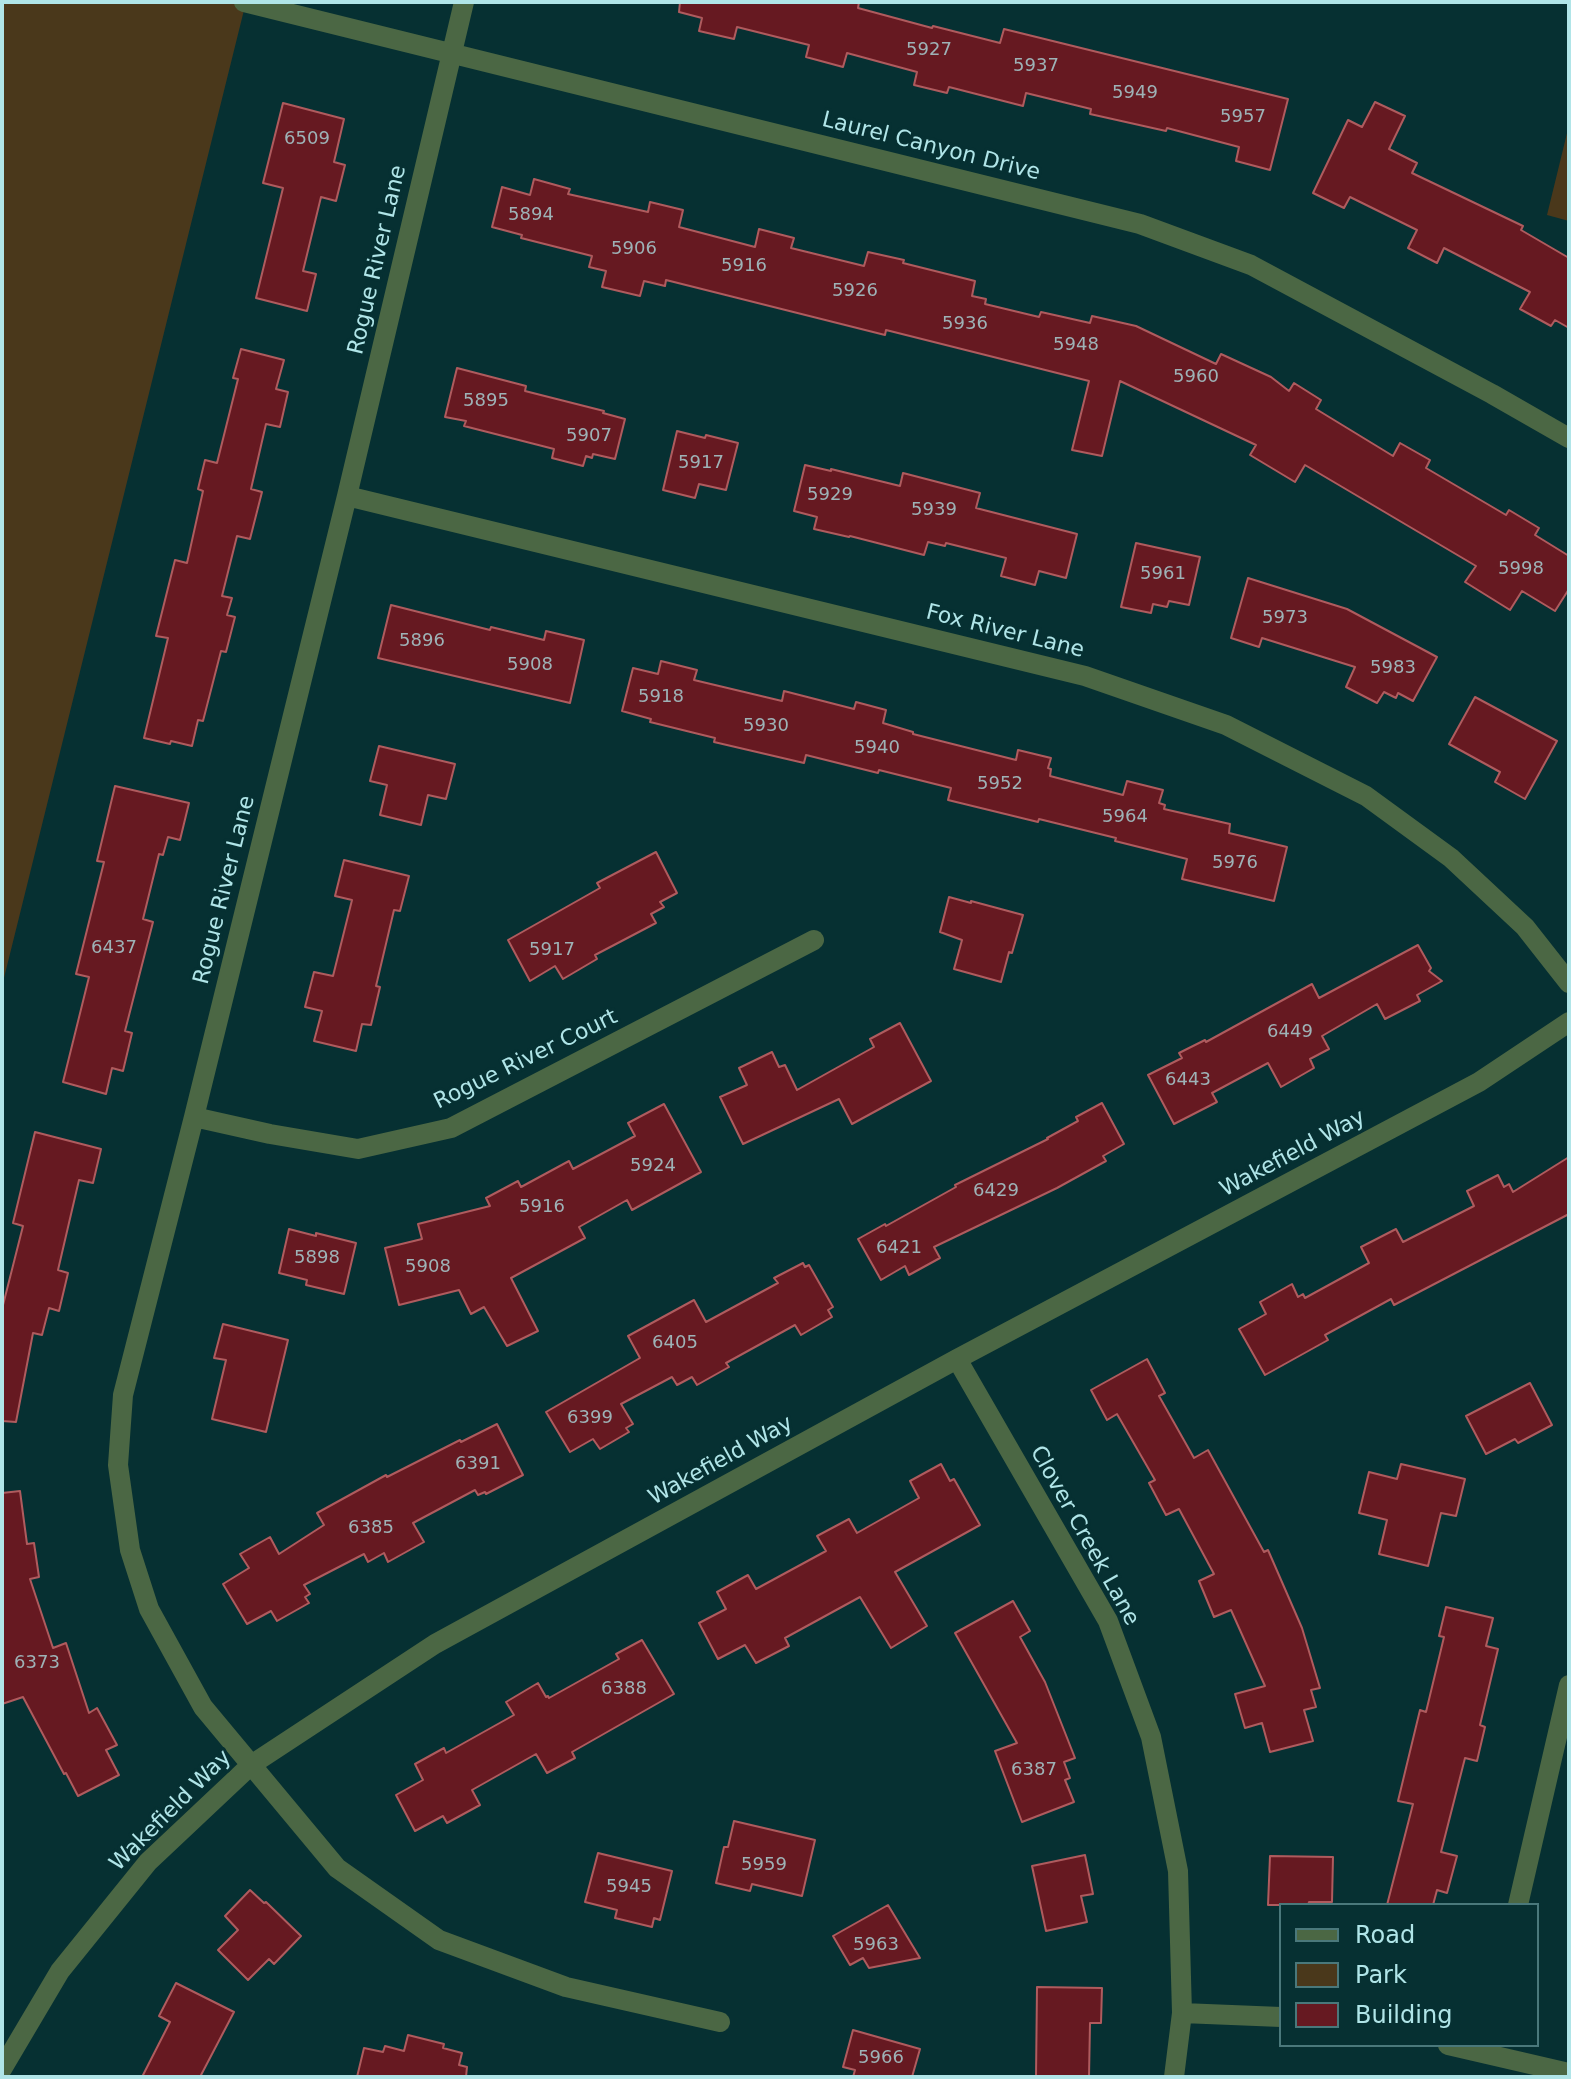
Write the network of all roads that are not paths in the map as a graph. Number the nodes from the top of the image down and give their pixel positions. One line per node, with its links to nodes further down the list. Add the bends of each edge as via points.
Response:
1 (244, 2): 3 (street, Laurel Canyon Drive)
2 (464, 2): 3 (street, Rogue River Lane)
3 (452, 53): 4 (street, Laurel Canyon Drive, via 1140,224 1251,265); 5 (street, Rogue River Lane)
4 (1569, 438)
5 (347, 496): 7 (street, Fox River Lane, via 1085,676 1226,725 1366,796 1451,858 1525,927); 9 (street, Rogue River Lane)
6 (814, 940): 9 (street, Rogue River Court, via 451,1128 358,1149)
7 (1569, 983)
8 (1569, 1022): 10 (street, Wakefield Way, via 1479,1082)
9 (194, 1117): 12 (street, Rogue River Lane, via 123,1395 118,1465 130,1550 149,1609 203,1707)
10 (957, 1359): 12 (street, Wakefield Way, via 435,1644); 14 (street, Clover Creek Lane, via 1108,1621 1151,1737 1178,1871)
11 (1569, 1685): 13 (street)
12 (251, 1765): 16 (street, Rogue River Lane, via 337,1868 439,1940 566,1987); 18 (street, Wakefield Way, via 148,1862 60,1971)
13 (1518, 1903)
14 (1182, 2013): 15 (street); 20 (street, Clover Creek Lane)
15 (1279, 2017)
16 (720, 2022)
17 (1484, 2049): 19 (street)
18 (2, 2069)
19 (1569, 2073)
20 (1174, 2077)

